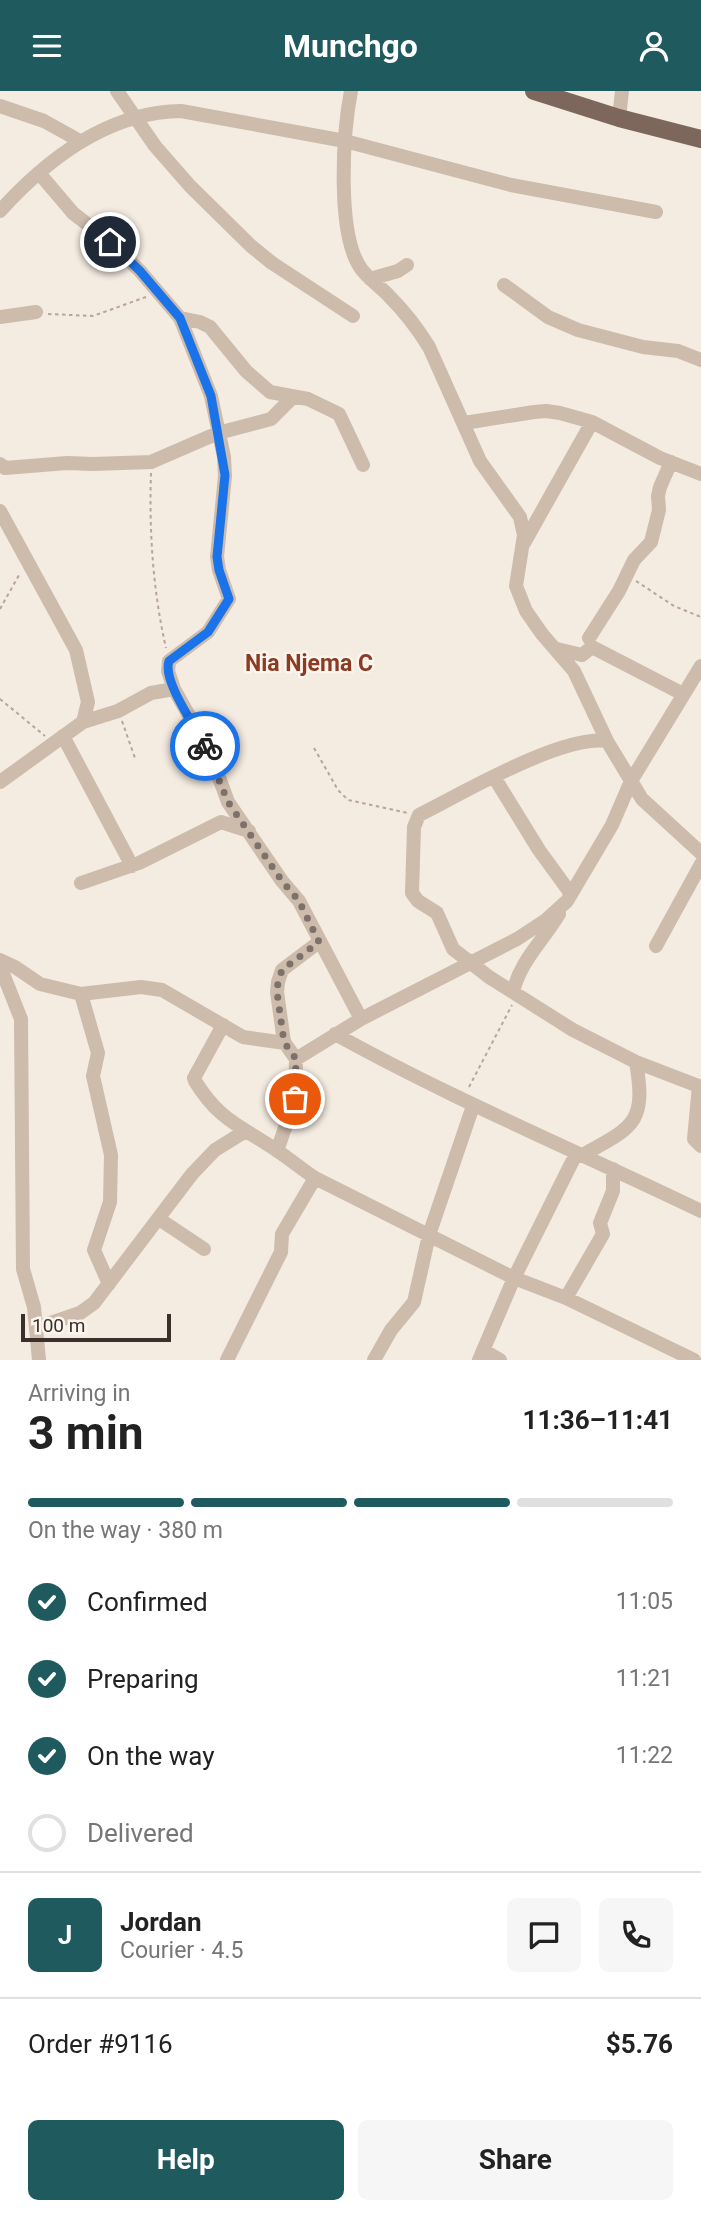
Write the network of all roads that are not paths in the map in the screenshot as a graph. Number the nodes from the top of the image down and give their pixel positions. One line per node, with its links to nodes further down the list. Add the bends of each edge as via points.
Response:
1 (117, 91): 6 (street)
2 (351, 91): 10 (street)
3 (534, 91): 7 (main road)
4 (622, 91): 7 (street)
5 (0, 106): 9 (street, via 44,121)
6 (135, 118): 9 (street); 10 (street, via 164,112 196,113); 18 (street, via 190,186 251,246)
7 (619, 118): 8 (main road)
8 (701, 139)
9 (80, 141): 11 (street)
10 (345, 141): 13 (street, via 511,185); 15 (street, via 349,245)
11 (39, 173): 12 (street); 20 (street, via 73,213 140,271)
12 (0, 211)
13 (656, 212)
14 (407, 265): 15 (street)
15 (370, 279): 24 (street, via 389,295 429,347)
16 (504, 285): 21 (street, via 548,317 578,330)
17 (36, 312): 19 (street)
18 (353, 316)
19 (0, 317)
20 (180, 318): 22 (street, via 210,327 256,381 270,392); 25 (street, via 211,396)
21 (701, 360)
22 (292, 398): 25 (street, via 271,419); 28 (street, via 316,402 339,414)
23 (592, 422): 24 (street, via 546,411); 26 (street); 31 (street)
24 (464, 423): 31 (street, via 480,461 520,517)
25 (218, 433): 27 (street, via 151,462 5,468); 35 (street, via 225,475 217,557 229,599 208,632 168,663)
26 (671, 462): 29 (street); 32 (street, via 660,487 651,542 634,560)
27 (0, 464)
28 (363, 465)
29 (701, 474)
30 (0, 511): 37 (street, via 76,650 88,702)
31 (523, 544): 33 (street, via 516,591)
32 (589, 638)
33 (557, 649): 36 (street, via 582,655 592,647); 39 (street, via 575,671)
34 (701, 666): 36 (street)
35 (174, 689): 37 (street, via 151,693 118,711); 43 (street)
36 (683, 694): 41 (street)
37 (83, 722): 38 (street)
38 (59, 739): 42 (street); 48 (street)
39 (607, 741): 40 (street, via 583,741); 41 (street)
40 (494, 777): 50 (street); 54 (street, via 419,815 414,827 412,893 437,913 451,946)
41 (631, 781): 46 (street, via 642,799); 50 (street, via 593,860)
42 (0, 782)
43 (228, 802): 44 (street); 45 (street)
44 (221, 822): 45 (street); 48 (street)
45 (249, 831): 51 (street, via 299,901)
46 (701, 853)
47 (701, 864): 52 (street)
48 (132, 866): 49 (street)
49 (81, 883)
50 (569, 897): 54 (street, via 546,920); 57 (street, via 521,967)
51 (319, 942): 58 (street); 61 (street, via 282,970 277,992)
52 (656, 946)
53 (0, 960): 56 (street, via 40,984)
54 (470, 963): 57 (street); 58 (street)
55 (0, 967): 79 (street, via 21,1019 23,1269)
56 (81, 993): 59 (street, via 149,986); 77 (street, via 97,1053 93,1076 111,1155 110,1202 94,1249)
57 (515, 994): 63 (street)
58 (361, 1019): 60 (street)
59 (223, 1025): 61 (street, via 248,1038); 66 (street, via 194,1079 217,1111)
60 (335, 1034): 62 (street); 65 (street)
61 (285, 1043): 62 (street)
62 (296, 1059): 68 (street, via 295,1099)
63 (636, 1062): 64 (street); 69 (street, via 641,1101 637,1113 617,1137)
64 (700, 1086): 67 (street, via 694,1139)
65 (468, 1103): 69 (street); 74 (street)
66 (244, 1132): 68 (street); 73 (street, via 215,1150)
67 (701, 1146)
68 (277, 1151): 71 (street)
69 (578, 1155): 70 (street); 76 (street)
70 (613, 1169): 72 (street); 78 (street, via 611,1196 600,1223 603,1234)
71 (314, 1178): 74 (street); 81 (street, via 282,1234 281,1252)
72 (699, 1206)
73 (159, 1219): 75 (street); 77 (street)
74 (429, 1235): 76 (street); 83 (street, via 414,1302)
75 (204, 1249)
76 (514, 1278): 78 (street); 80 (street)
77 (109, 1284): 79 (street, via 82,1312)
78 (566, 1298): 85 (street)
79 (36, 1328): 82 (street)
80 (481, 1355): 84 (street)
81 (234, 1358)
82 (39, 1360)
83 (374, 1360)
84 (500, 1360)
85 (694, 1360)

